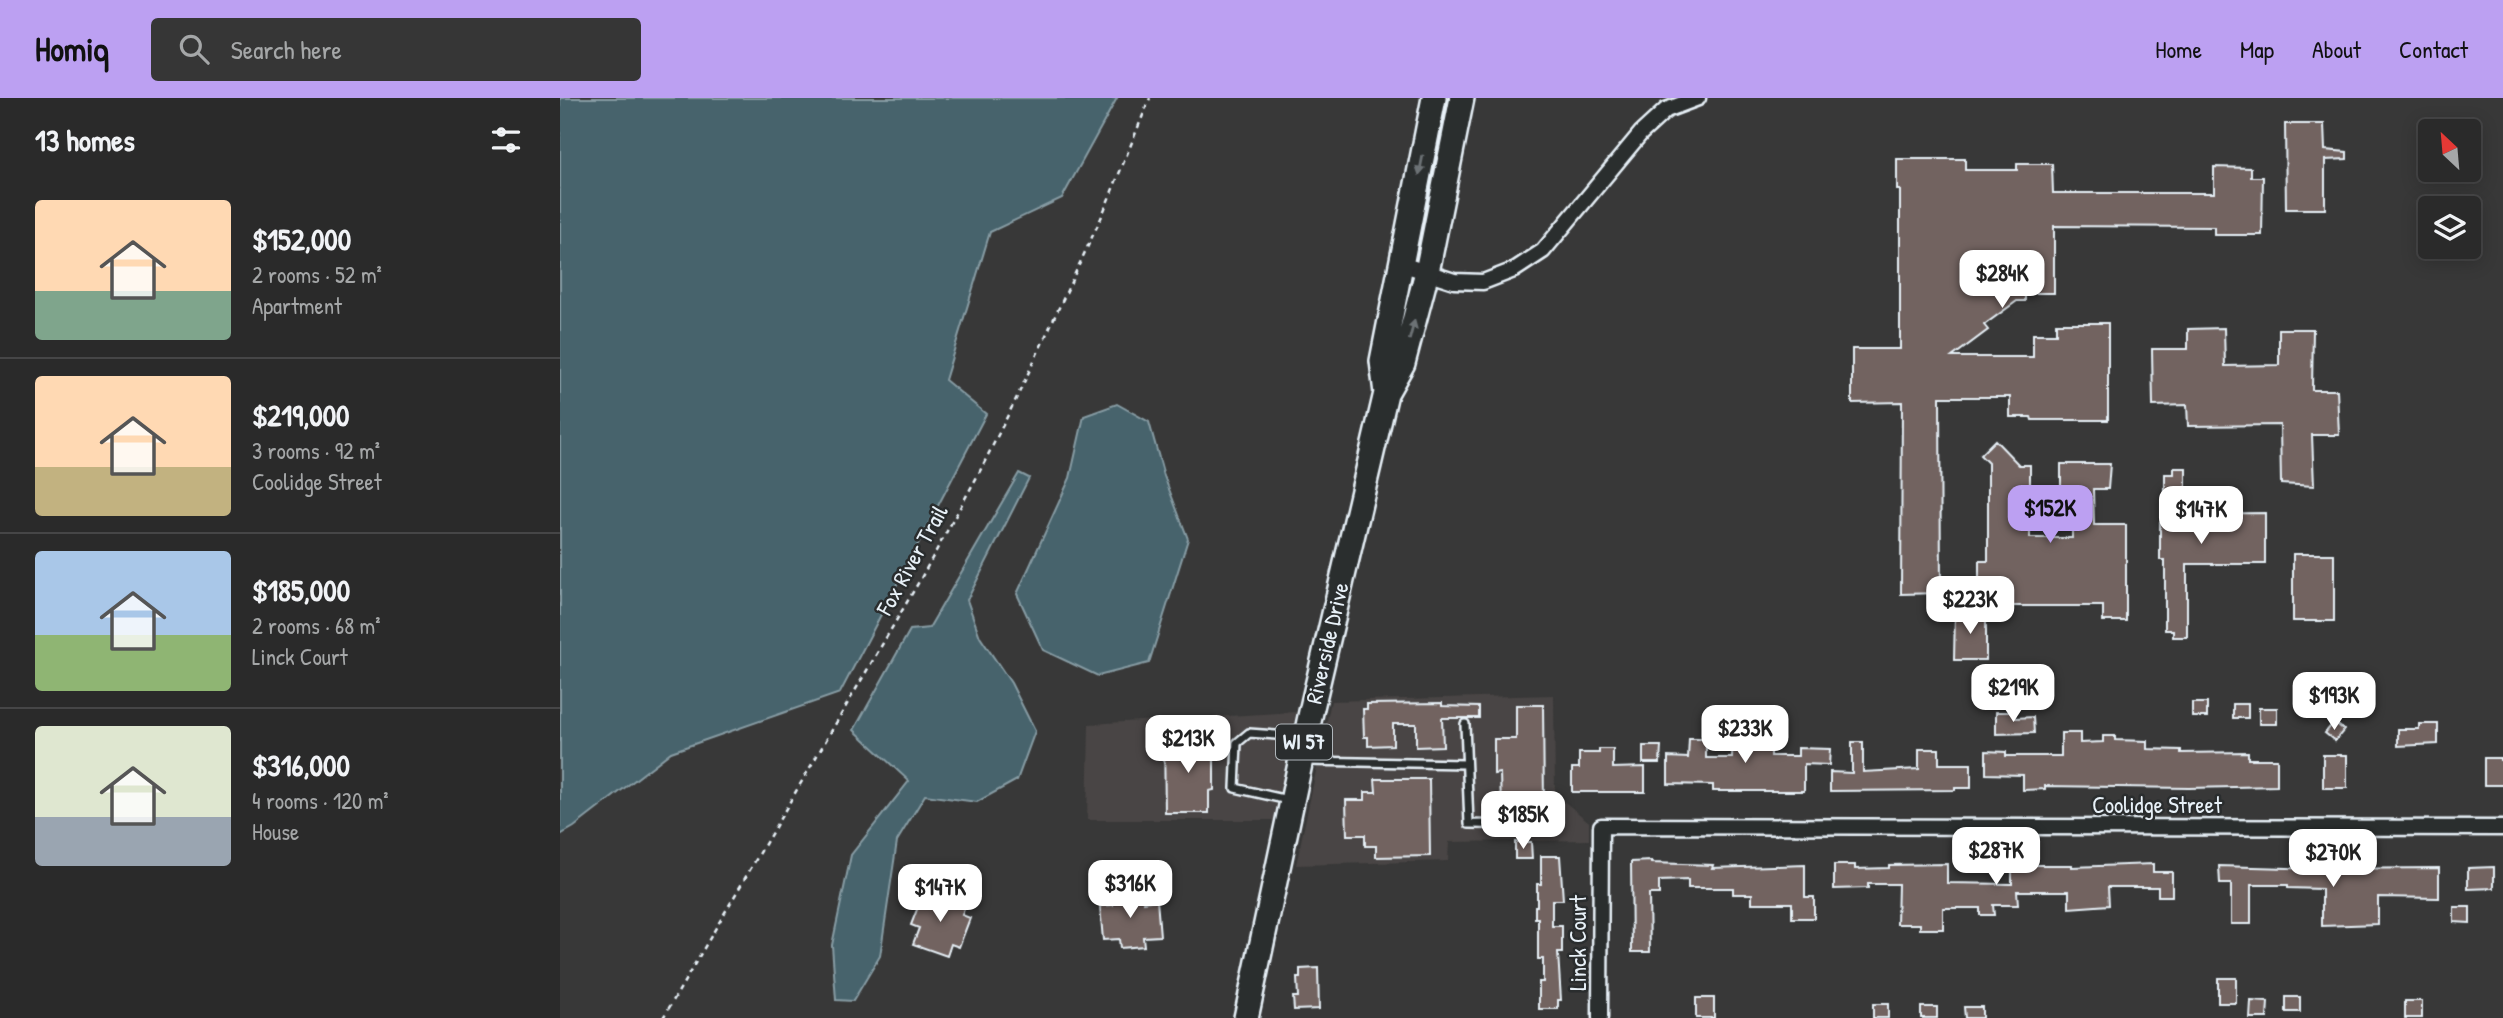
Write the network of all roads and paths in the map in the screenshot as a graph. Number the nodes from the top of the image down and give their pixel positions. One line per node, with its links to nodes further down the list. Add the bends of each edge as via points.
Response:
1 (1150, 98): 16 (path, Fox River Trail, via 1095,230 978,475)
2 (1434, 98): 5 (main road, Riverside Drive / WI 57, one-way to 5)
3 (1462, 98): 6 (main road, Riverside Drive / WI 57)
4 (1698, 98): 6 (street, via 1666,110 1641,133 1544,251 1483,282 1454,281)
5 (1401, 264): 6 (street); 7 (main road, Riverside Drive / WI 57, via 1381,361)
6 (1427, 272): 7 (main road, Riverside Drive / WI 57, one-way to 6, via 1403,363)
7 (1386, 393): 9 (main road, Riverside Drive / WI 57)
8 (1465, 724): 11 (lane)
9 (1306, 737): 10 (main road, Riverside Drive / WI 57); 12 (lane, via 1249,733 1237,743 1236,788)
10 (1300, 761): 11 (lane); 12 (main road, Riverside Drive / WI 57)
11 (1465, 764): 13 (lane, via 1469,824)
12 (1292, 802): 17 (main road, Riverside Drive / WI 57)
13 (1550, 825)
14 (1601, 826): 15 (street, Coolidge Street); 18 (street, Linck Court)
15 (2503, 828)
16 (663, 1018)
17 (1246, 1018)
18 (1600, 1018)

